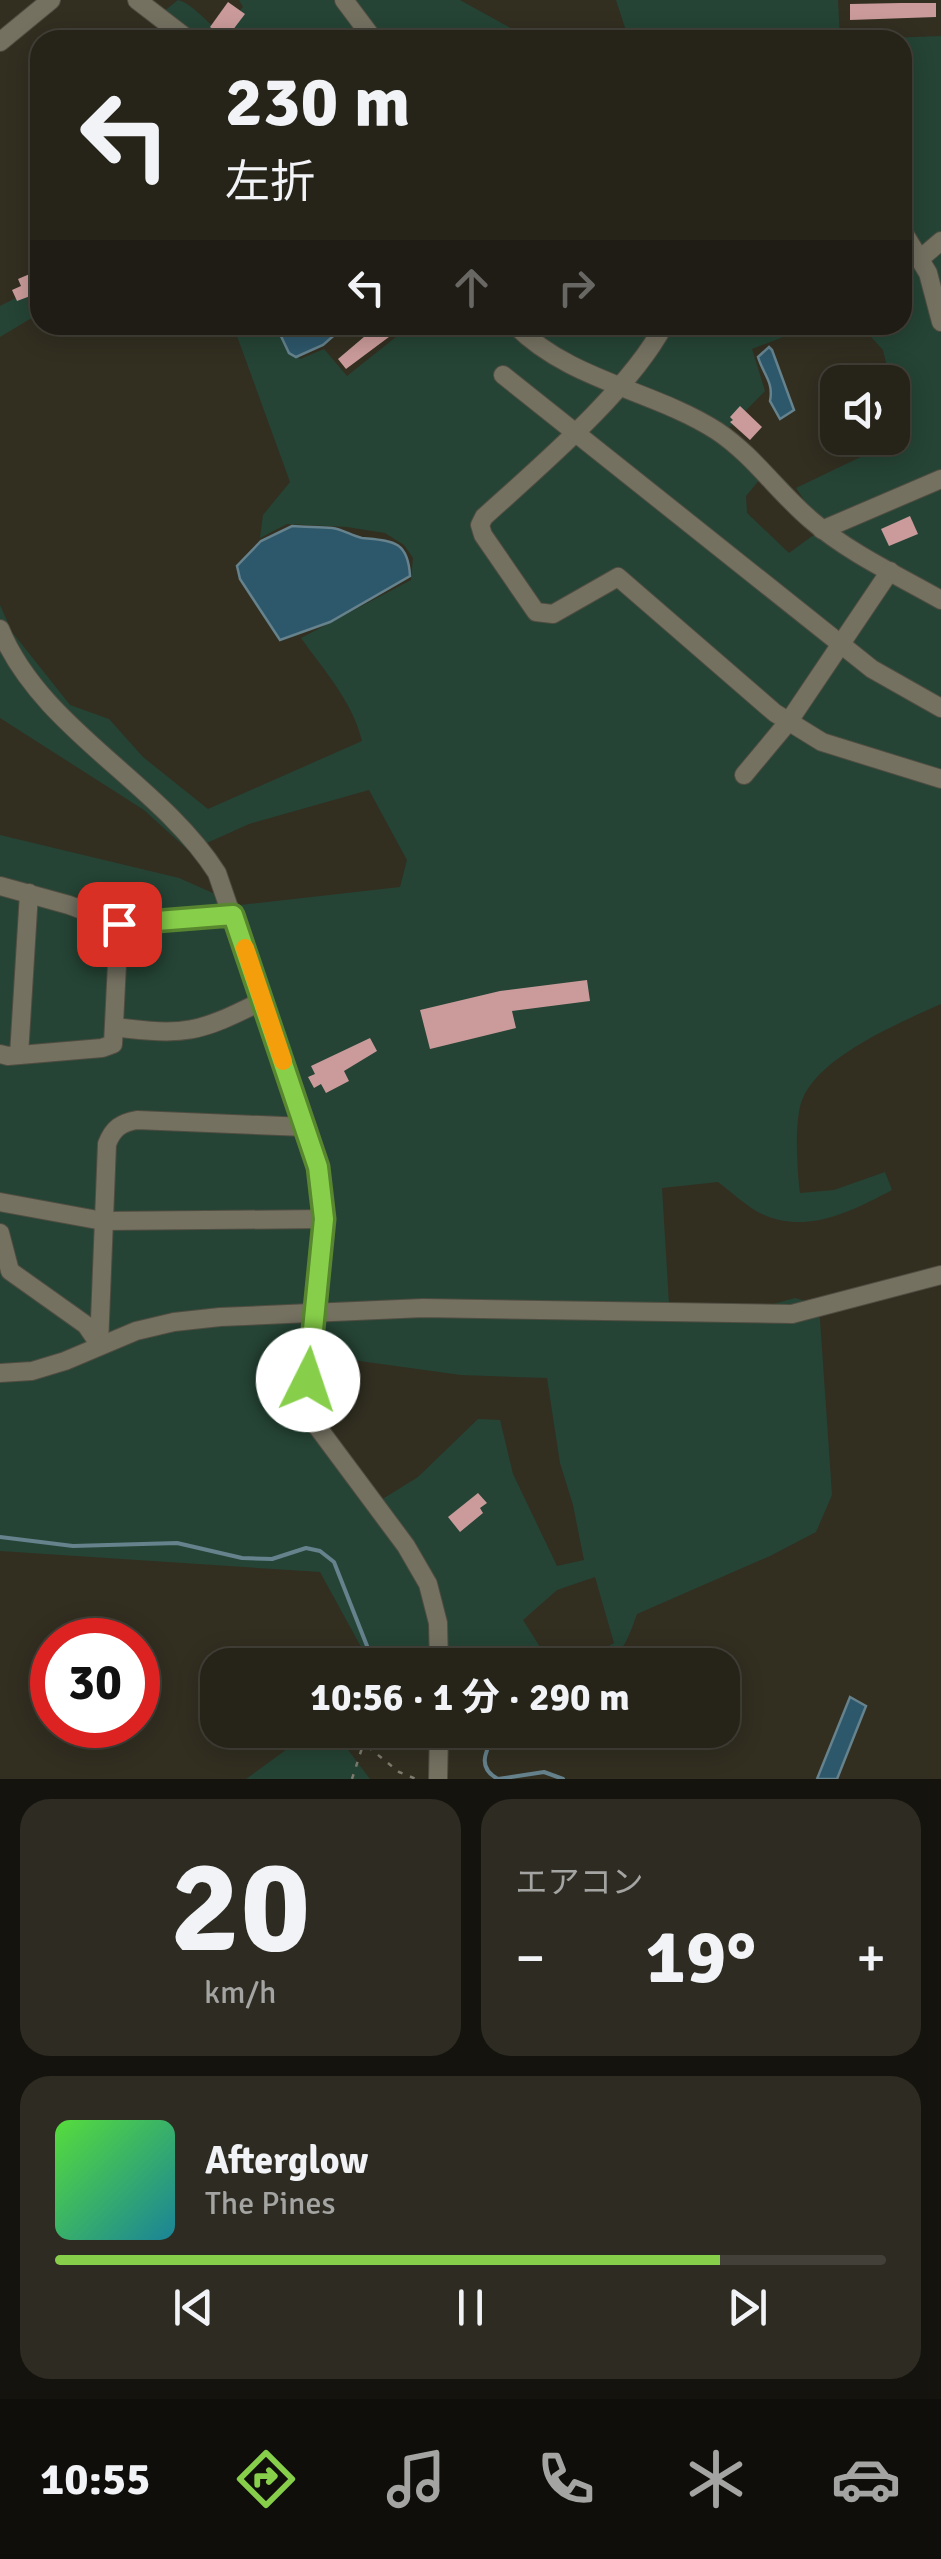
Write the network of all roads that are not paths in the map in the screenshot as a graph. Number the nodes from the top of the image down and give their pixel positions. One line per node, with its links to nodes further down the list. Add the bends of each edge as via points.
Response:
1 (50, 0): 6 (street)
2 (136, 0): 4 (street)
3 (344, 0): 5 (street)
4 (175, 30)
5 (365, 30)
6 (0, 42)
7 (941, 241): 9 (street)
8 (912, 245): 9 (street)
9 (921, 258): 10 (street)
10 (941, 322)
11 (528, 335): 14 (street)
12 (657, 335): 14 (street)
13 (503, 375): 15 (street)
14 (618, 387): 15 (street); 17 (street, via 714,430)
15 (573, 433): 21 (street); 23 (street, via 480,525 536,612 553,614 618,577)
16 (941, 478): 17 (street)
17 (822, 530): 18 (street)
18 (890, 571): 19 (street); 21 (street)
19 (941, 600)
20 (0, 628): 28 (street, via 44,695 204,852)
21 (841, 643): 22 (street); 23 (street)
22 (941, 708)
23 (788, 721): 24 (street); 25 (street, via 822,742)
24 (744, 775)
25 (941, 779)
26 (0, 886): 27 (street)
27 (29, 894): 29 (street); 32 (street)
28 (233, 915): 29 (street); 30 (street)
29 (119, 924): 31 (street)
30 (262, 1001): 31 (street, via 199,1030); 33 (street)
31 (114, 1027): 32 (street, via 113,1044 102,1048)
32 (10, 1054)
33 (305, 1128): 35 (street); 36 (street, via 122,1123 107,1144)
34 (0, 1202): 36 (street)
35 (324, 1219): 36 (street); 40 (street)
36 (103, 1221): 41 (street)
37 (0, 1233): 38 (street)
38 (5, 1273): 41 (street, via 86,1325)
39 (941, 1275): 40 (street, via 792,1314 424,1308)
40 (313, 1315): 41 (street, via 174,1322); 43 (street, via 313,1421 428,1584)
41 (99, 1345): 42 (street, via 32,1371)
42 (0, 1373)
43 (439, 1648)
44 (439, 1748): 45 (street)
45 (438, 1779)

